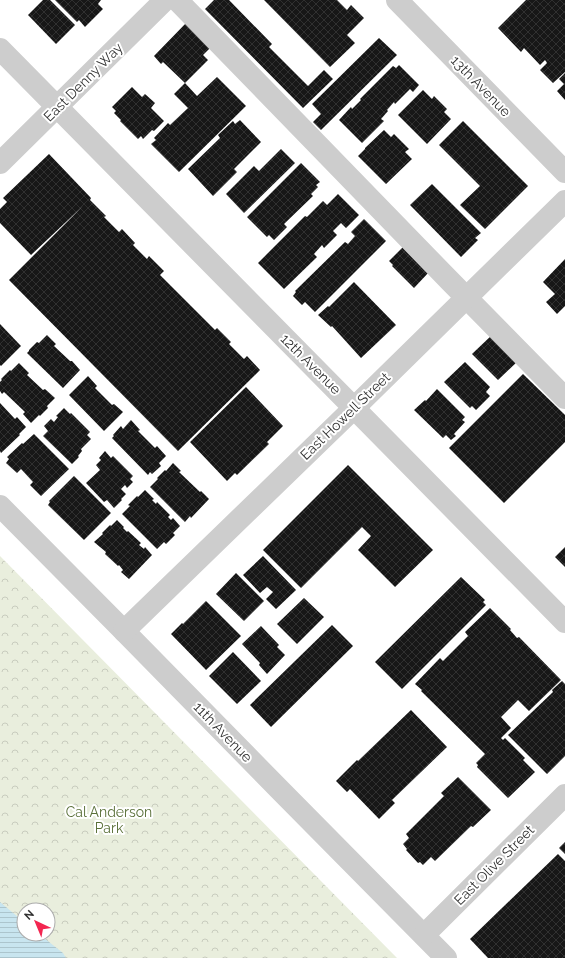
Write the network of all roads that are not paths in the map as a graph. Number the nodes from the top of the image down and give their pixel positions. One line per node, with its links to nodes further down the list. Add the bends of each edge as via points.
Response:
1 (165, 0): 5 (street, East Denny Way)
2 (177, 0): 9 (street)
3 (397, 0): 7 (street, 13th Avenue)
4 (0, 49): 5 (street, 12th Avenue)
5 (57, 107): 6 (street, East Denny Way); 11 (street, 12th Avenue)
6 (0, 163)
7 (565, 172)
8 (565, 201): 9 (street, East Howell Street)
9 (466, 297): 10 (street); 11 (street, East Howell Street)
10 (565, 398)
11 (354, 408): 13 (street, 12th Avenue); 14 (street, East Howell Street)
12 (0, 506): 14 (street, 11th Avenue)
13 (565, 622)
14 (124, 630): 16 (street, 11th Avenue)
15 (565, 795): 16 (street, East Olive Street)
16 (424, 935): 17 (street, 11th Avenue)
17 (446, 958)

